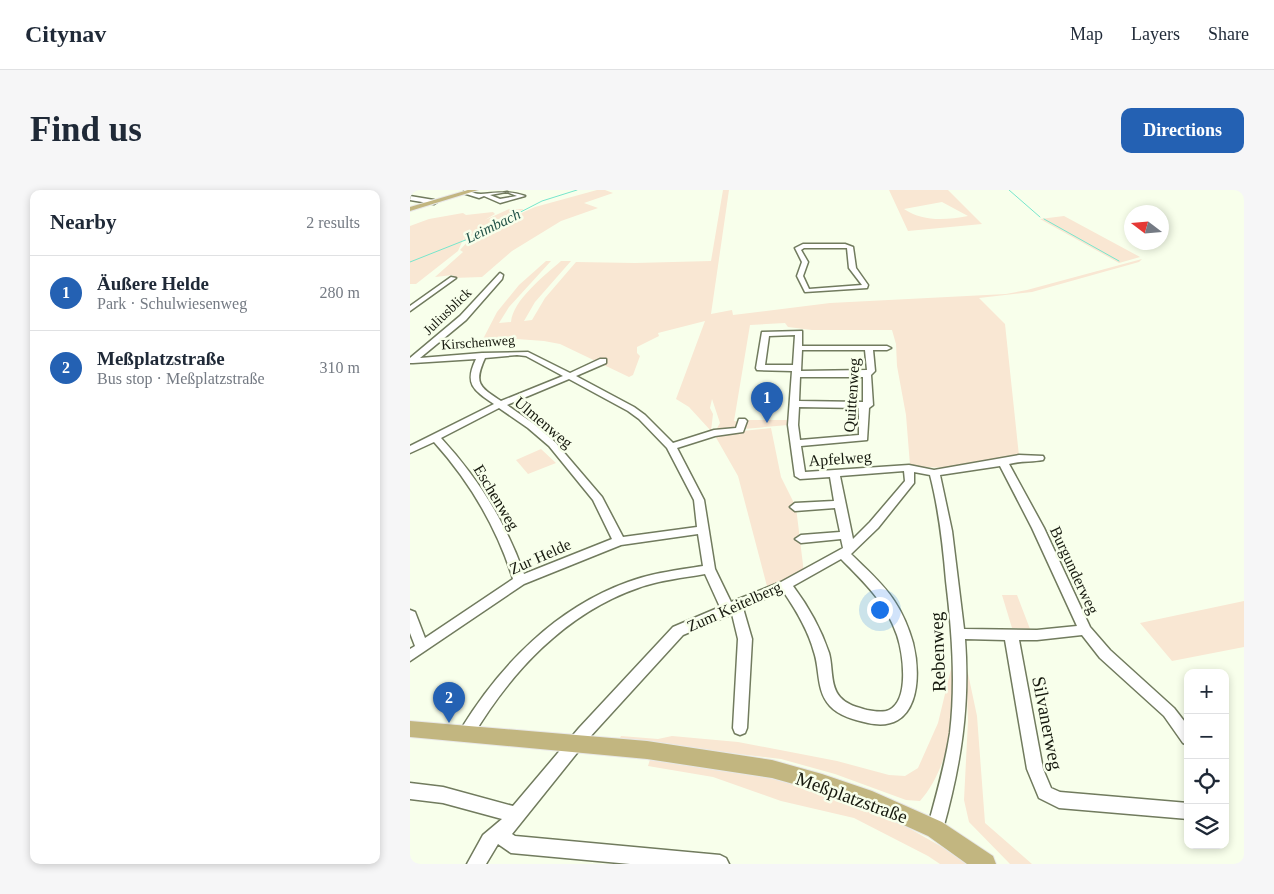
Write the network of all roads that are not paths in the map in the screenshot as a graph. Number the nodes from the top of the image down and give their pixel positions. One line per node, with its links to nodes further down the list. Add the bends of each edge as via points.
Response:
1 (475, 190): 2 (main road)
2 (461, 192): 3 (street); 5 (main road)
3 (485, 195): 3 (street, via 507,190 522,196 500,201)
4 (410, 198): 5 (street)
5 (434, 202): 6 (main road)
6 (410, 209)
7 (820, 244): 7 (street, via 850,247 850,268 865,288 807,291 800,276 805,262 798,248)
8 (500, 275): 16 (street, Juliusblick, via 463,318)
9 (453, 278): 10 (street)
10 (410, 309)
11 (798, 348): 12 (street, Quittenweg); 17 (street, Apfelweg); 17 (street, Apfelweg, via 799,333 765,334 760,368)
12 (868, 348): 13 (street, Quittenweg); 18 (street, Quittenweg, via 871,371)
13 (887, 348)
14 (482, 355): 16 (street, Kirschenweg); 19 (street, Kirschenweg, via 528,354); 21 (street, Ulmenweg, via 476,368 475,384)
15 (603, 360): 19 (street)
16 (411, 362)
17 (796, 371): 18 (street); 20 (street, Apfelweg)
18 (867, 374): 22 (street, Quittenweg, via 868,405)
19 (570, 376): 21 (street); 26 (street, Kirschenweg, via 631,410)
20 (794, 404): 22 (street); 25 (street, Apfelweg, via 793,425)
21 (500, 405): 24 (street); 38 (street, Ulmenweg, via 545,438 567,461 598,499)
22 (864, 405): 25 (street, Quittenweg, via 864,438)
23 (742, 421): 26 (street, via 740,430 714,433)
24 (435, 437): 27 (street); 41 (street, Eschenweg, via 480,497 503,537)
25 (797, 443): 31 (street, Apfelweg, via 800,476)
26 (671, 447): 35 (street, Kirschenweg, via 699,500)
27 (410, 450)
28 (1039, 458): 29 (street)
29 (1003, 462): 32 (street); 45 (street, Burgunderweg, via 1038,528)
30 (910, 468): 31 (street, Apfelweg); 32 (street, Apfelweg); 39 (street, Zum Keitelberg, via 910,481 874,525)
31 (834, 473): 33 (street)
32 (934, 473): 46 (street, Rebenweg, via 942,498)
33 (840, 504): 34 (street); 36 (street)
34 (795, 507)
35 (702, 530): 38 (street, Zur Helde); 40 (street, Kirschenweg)
36 (847, 535): 37 (street); 39 (street)
37 (801, 539)
38 (619, 542): 41 (street, Zur Helde)
39 (846, 552): 42 (street, Zum Keitelberg); 42 (street, via 883,595 894,613 908,652 907,697 905,706 894,717 883,719 849,711 830,697 822,654 800,604)
40 (709, 569): 43 (street, Kirschenweg); 53 (street, via 655,578 621,590 580,612 542,639 494,689)
41 (520, 581): 48 (street, Zur Helde)
42 (785, 584): 43 (street, Zum Keitelberg)
43 (732, 607): 50 (street, Kirschenweg, via 745,639); 54 (street, Zum Keitelberg, via 678,631)
44 (410, 615): 48 (street)
45 (1085, 630): 47 (street, Burgunderweg); 52 (street, via 1105,654 1169,712)
46 (957, 634): 47 (street, Burgunderweg); 58 (street, Rebenweg, via 960,682 957,733)
47 (1011, 635): 56 (street, Silvanerweg, via 1035,769 1045,793 1059,800)
48 (422, 647): 49 (street, Zur Helde)
49 (410, 656)
50 (740, 728)
51 (410, 729): 53 (main road, Meßplatzstraße)
52 (1184, 733)
53 (466, 734): 54 (main road, Meßplatzstraße)
54 (574, 744): 57 (street, Zum Keitelberg); 58 (main road, Meßplatzstraße, via 647,750 772,769 872,801)
55 (410, 791): 57 (street, via 443,795)
56 (1184, 811)
57 (511, 821): 59 (street, via 504,837 511,844); 60 (street, Zum Keitelberg, via 489,841)
58 (935, 829): 62 (main road, Meßplatzstraße)
59 (601, 858): 61 (street)
60 (476, 864)
61 (720, 864)
62 (985, 864)

